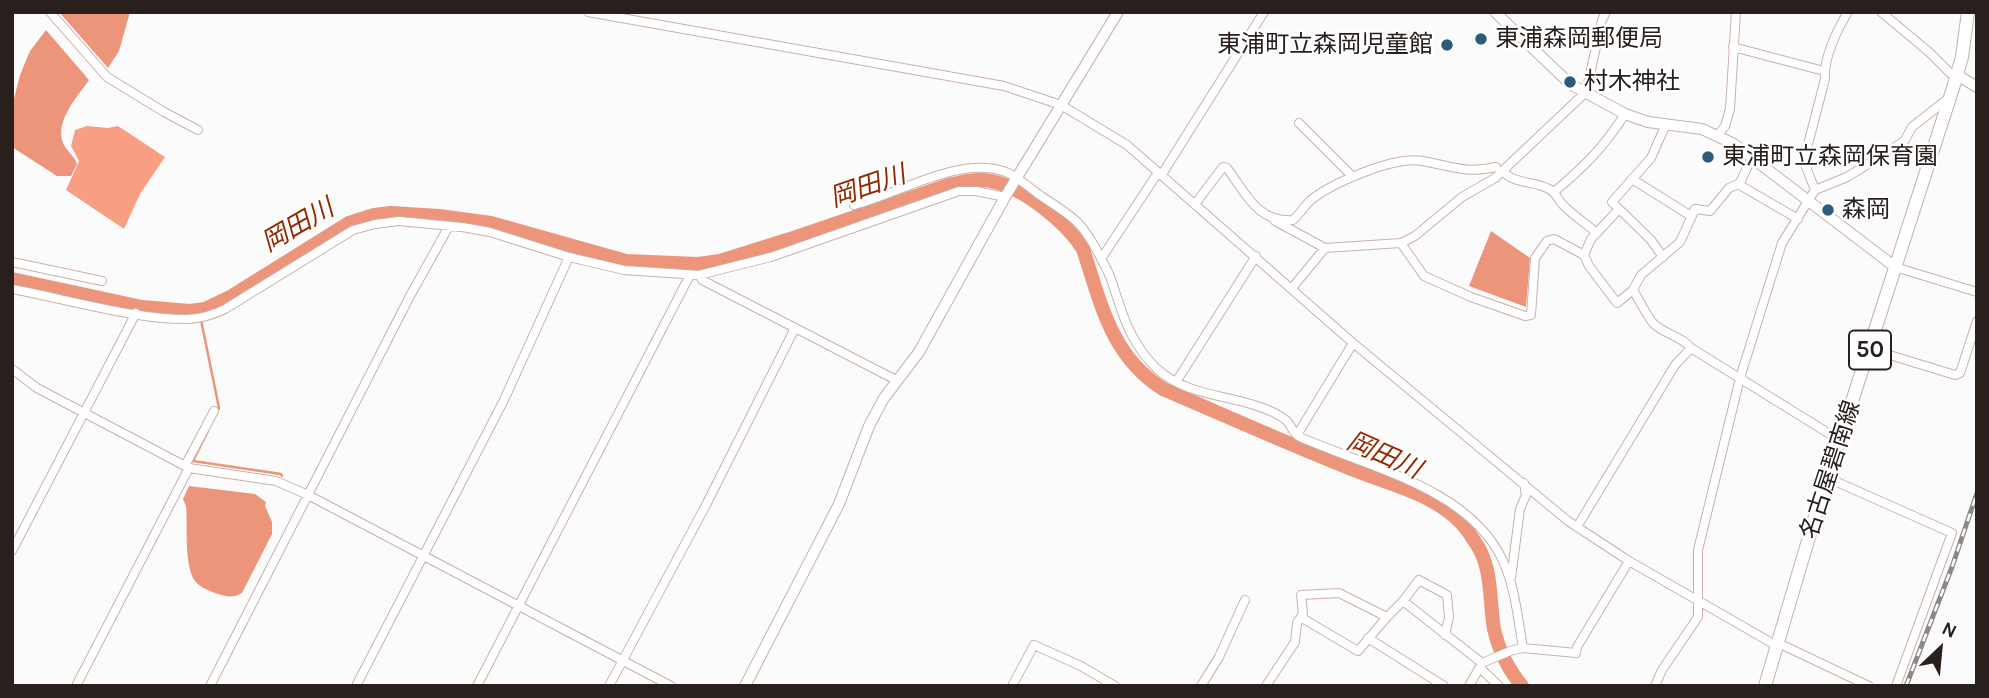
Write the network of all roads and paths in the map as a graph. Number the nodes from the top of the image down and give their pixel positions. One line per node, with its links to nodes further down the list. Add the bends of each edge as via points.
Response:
1 (50, 12): 21 (street, via 107,77)
2 (588, 12): 17 (street, via 1004,86)
3 (1118, 12): 17 (street)
4 (1264, 12): 25 (street)
5 (1495, 12): 15 (street, via 1557,73)
6 (1736, 12): 11 (street)
7 (1848, 12): 12 (street)
8 (1881, 12): 13 (street)
9 (1968, 12): 13 (main road, 名古屋碧南線 / 50)
10 (1606, 13): 15 (street)
11 (1733, 47): 12 (street); 22 (street, via 1730,108)
12 (1824, 71): 31 (street, via 1805,156)
13 (1956, 75): 14 (street); 16 (main road, 名古屋碧南線 / 50)
14 (1977, 87)
15 (1586, 92): 18 (street); 24 (street)
16 (1949, 98): 31 (street, via 1891,150); 49 (main road, 名古屋碧南線 / 50)
17 (1060, 105): 25 (street, via 1117,138); 27 (street)
18 (1625, 114): 20 (street); 30 (street, via 1586,165)
19 (1299, 123): 26 (street)
20 (1665, 124): 22 (street); 28 (street, via 1651,158)
21 (198, 130)
22 (1718, 135): 23 (street)
23 (1752, 157): 29 (street); 31 (street)
24 (1499, 169): 26 (street, via 1464,171 1411,160); 30 (street); 41 (street)
25 (1159, 174): 33 (street); 47 (street)
26 (1353, 177): 38 (street, via 1311,200 1293,220)
27 (1016, 179): 32 (street); 34 (street, via 992,170 958,171); 47 (street, via 1078,223)
28 (1632, 179): 35 (street, via 1612,202); 36 (street)
29 (1738, 184): 36 (street, via 1710,211 1695,209); 37 (street)
30 (1554, 192): 40 (street, via 1560,203)
31 (1813, 195): 37 (street); 49 (street)
32 (1005, 197): 50 (street, via 959,191 771,257); 64 (street, via 919,352)
33 (1195, 204): 38 (street, via 1225,168 1258,209); 44 (street)
34 (854, 205)
35 (1619, 209): 40 (street); 46 (street)
36 (1691, 216): 46 (street, via 1680,242)
37 (1798, 219): 63 (street, via 1776,257)
38 (1274, 220): 42 (street)
39 (449, 226): 45 (street, via 491,232); 56 (street, via 375,223 353,230 214,315 188,319); 73 (street)
40 (1597, 233): 43 (street)
41 (1401, 243): 42 (street); 43 (street, via 1424,276 1525,316 1531,315 1532,275 1541,247 1554,239)
42 (1325, 248): 52 (street)
43 (1584, 255): 54 (street, via 1618,303)
44 (1256, 256): 52 (street); 65 (street)
45 (569, 257): 50 (street, via 624,270); 76 (street, via 504,400)
46 (1663, 257): 54 (street)
47 (1101, 259): 65 (street, via 1137,345 1159,371)
48 (12, 262): 51 (street)
49 (1895, 267): 55 (street); 61 (main road, 名古屋碧南線 / 50)
50 (694, 275): 58 (street); 82 (street)
51 (102, 281)
52 (1292, 288): 59 (street)
53 (12, 289): 56 (street)
54 (1633, 290): 60 (street, via 1650,321)
55 (1977, 292)
56 (136, 313): 67 (street)
57 (1977, 321): 61 (street, via 1960,373 1955,375)
58 (795, 328): 64 (street); 89 (street)
59 (1353, 343): 68 (street); 72 (street)
60 (1691, 348): 63 (street); 74 (street, via 1675,365)
61 (1870, 349): 69 (main road, 名古屋碧南線 / 50)
62 (12, 369): 67 (street, via 37,388)
63 (1740, 377): 69 (street); 81 (street, via 1698,550)
64 (898, 381): 97 (street, via 869,426 839,504)
65 (1176, 382): 68 (street, via 1275,414)
66 (214, 411): 70 (street)
67 (85, 412): 70 (street); 75 (street)
68 (1297, 435): 78 (street, via 1452,503 1496,546)
69 (1841, 441): 71 (main road, 名古屋碧南線 / 50)
70 (188, 466): 73 (street, via 276,481); 91 (street)
71 (1828, 478): 87 (main road, 名古屋碧南線 / 50); 108 (street, via 1952,533)
72 (1524, 483): 74 (street); 78 (street, via 1526,495 1520,509)
73 (307, 495): 76 (street); 92 (street)
74 (1577, 527): 77 (street)
75 (12, 551)
76 (422, 555): 82 (street); 93 (street)
77 (1629, 561): 81 (street); 88 (street, via 1576,653)
78 (1511, 581): 88 (street)
79 (1245, 600): 100 (street)
80 (1403, 601): 83 (street); 85 (street); 85 (street, via 1419,580 1447,595)
81 (1699, 601): 87 (street); 105 (street, via 1698,617)
82 (517, 606): 89 (street); 94 (street)
83 (1387, 617): 84 (street, via 1339,593 1301,595); 86 (street)
84 (1302, 618): 86 (street, via 1358,651); 101 (street, via 1295,642)
85 (1445, 635): 90 (street)
86 (1368, 638): 102 (street)
87 (1777, 644): 106 (main road, 名古屋碧南線 / 50); 107 (street)
88 (1523, 648): 90 (street)
89 (622, 660): 95 (street); 96 (street)
90 (1484, 663): 103 (street); 104 (street)
91 (76, 686)
92 (210, 686)
93 (355, 686)
94 (477, 686)
95 (609, 686)
96 (671, 686)
97 (745, 686)
98 (1012, 686): 99 (street, via 1034,645)
99 (1115, 686)
100 (1201, 686)
101 (1266, 686)
102 (1444, 686)
103 (1469, 686)
104 (1499, 686)
105 (1655, 686)
106 (1765, 686)
107 (1869, 686)
108 (1896, 686)

